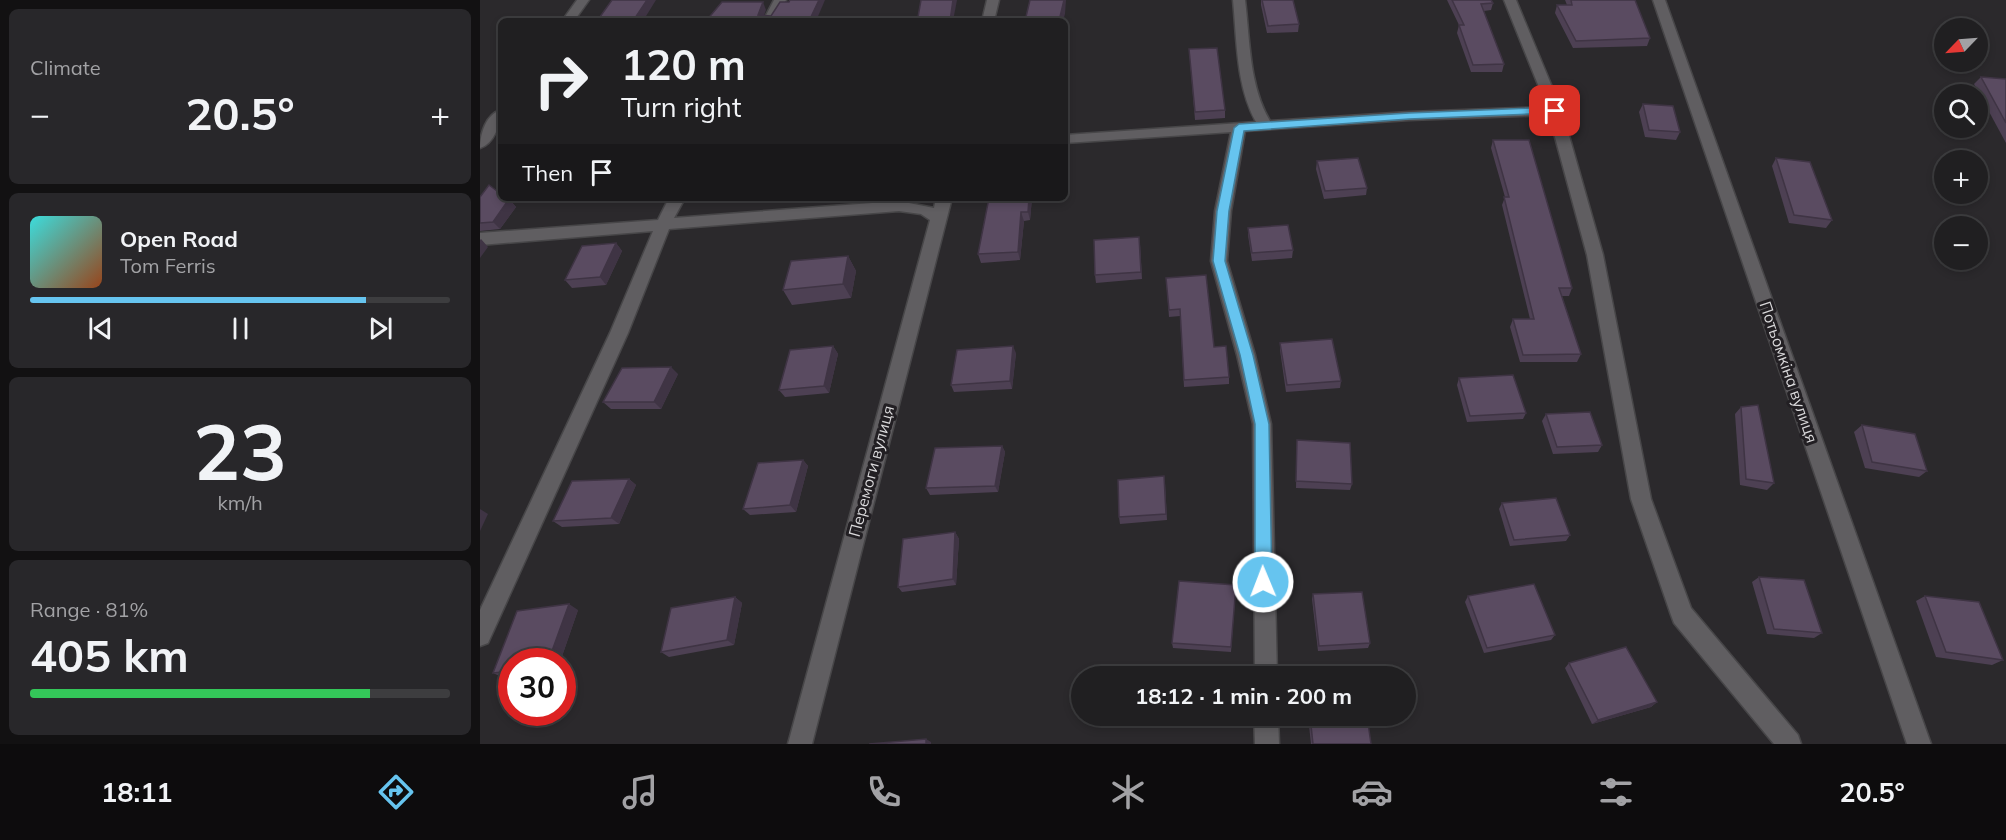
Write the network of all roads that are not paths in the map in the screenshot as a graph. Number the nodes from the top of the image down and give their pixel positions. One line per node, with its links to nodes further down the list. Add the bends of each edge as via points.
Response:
1 (583, 0): 7 (street)
2 (780, 0): 8 (street)
3 (993, 0): 9 (street)
4 (1239, 0): 12 (street, via 1249,87)
5 (1510, 0): 10 (street)
6 (1659, 0): 27 (street, Потьомкіна вулиця)
7 (570, 18)
8 (771, 18)
9 (989, 18)
10 (1555, 111): 12 (street); 26 (street, via 1595,255 1641,499 1682,615)
11 (498, 118): 15 (street)
12 (1265, 125): 13 (street)
13 (1239, 128): 14 (street); 22 (street, via 1223,211 1219,261 1262,424)
14 (1068, 139)
15 (480, 143)
16 (675, 201): 19 (street)
17 (943, 201): 18 (street, Перемоги вулиця)
18 (938, 218): 19 (street, via 925,209 899,206); 24 (street, Перемоги вулиця)
19 (664, 223): 20 (street); 21 (street, via 619,333)
20 (480, 239)
21 (480, 635)
22 (1266, 666)
23 (1266, 726): 25 (street)
24 (800, 744)
25 (1267, 744)
26 (1789, 744)
27 (1919, 744)

